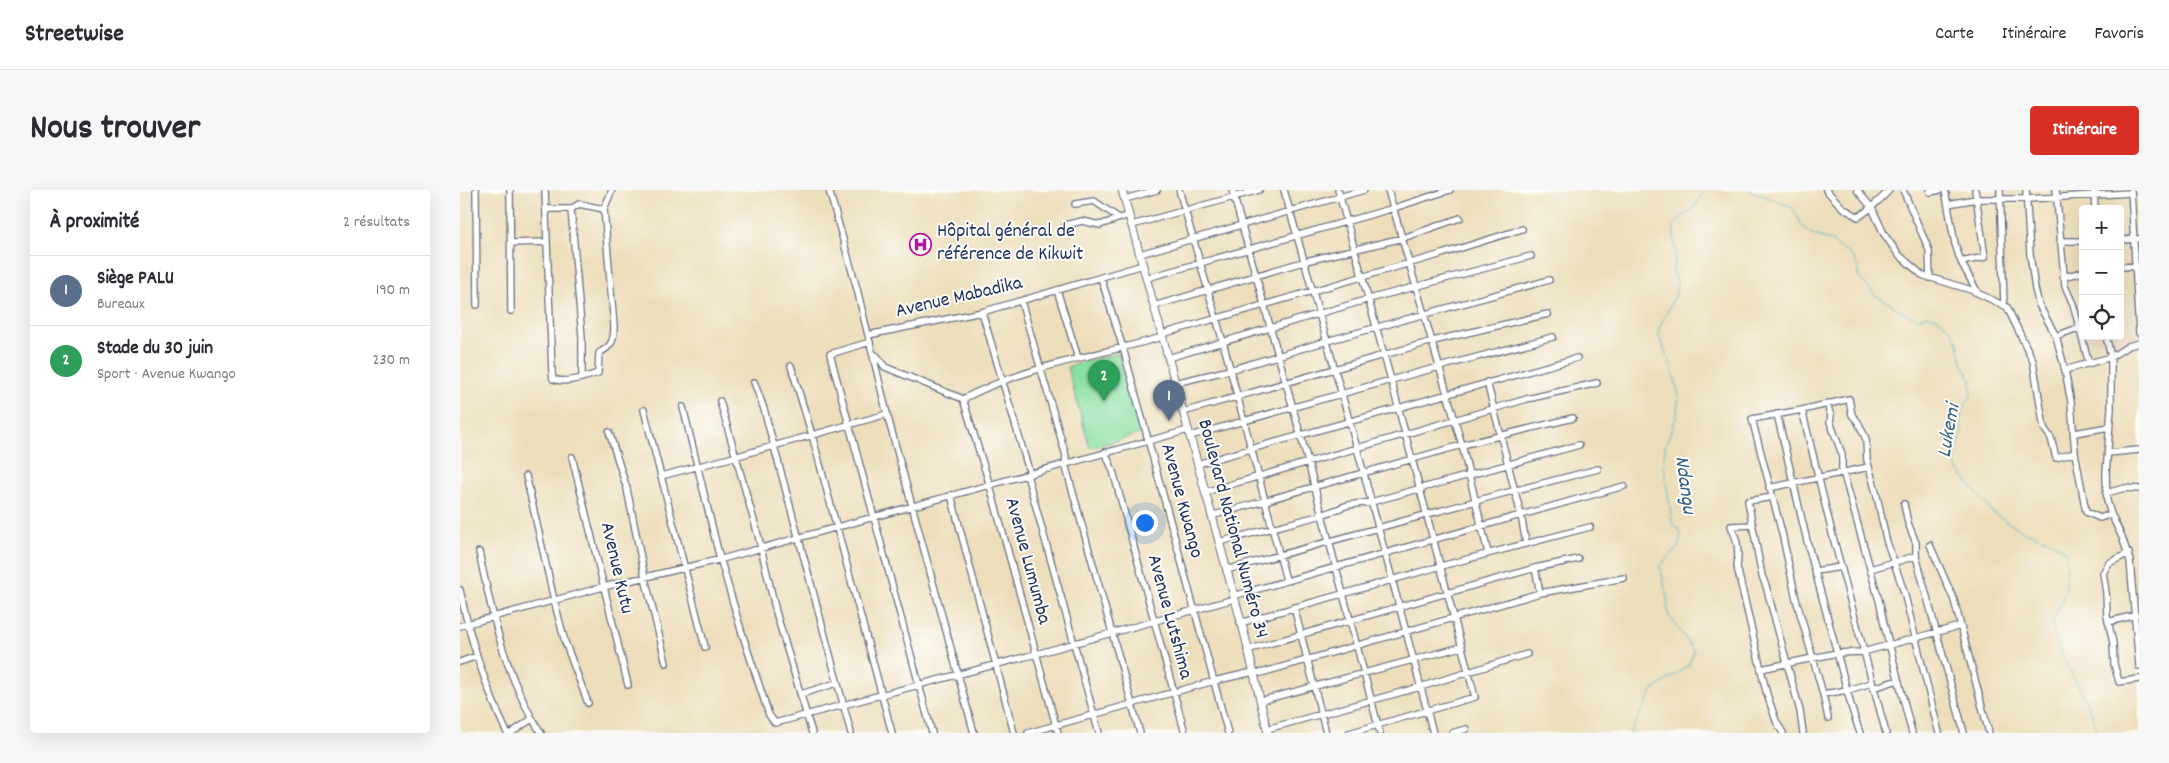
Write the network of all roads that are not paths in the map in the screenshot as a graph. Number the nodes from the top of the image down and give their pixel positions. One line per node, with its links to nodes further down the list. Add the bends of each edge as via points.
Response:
1 (476, 190): 90 (street)
2 (510, 190): 60 (street)
3 (545, 190): 42 (street)
4 (612, 190): 41 (street)
5 (829, 190): 105 (street)
6 (1122, 190): 32 (main road, Boulevard National Numéro 34)
7 (1157, 190): 32 (street)
8 (1179, 190): 44 (street)
9 (1232, 190): 29 (street)
10 (1259, 190): 29 (street)
11 (1284, 190): 43 (street)
12 (1338, 190): 30 (street)
13 (1364, 190): 30 (street)
14 (1388, 190): 38 (street)
15 (1450, 190): 38 (street)
16 (1826, 190): 39 (street, via 1853,216 1861,216)
17 (1857, 190): 39 (street)
18 (1904, 190): 79 (street, via 1929,250)
19 (1930, 190): 20 (street)
20 (1940, 190)
21 (1945, 190): 36 (street)
22 (1975, 190): 33 (street)
23 (2000, 190): 31 (street)
24 (2026, 190): 34 (street)
25 (1887, 191): 39 (street)
26 (2094, 192): 27 (street); 28 (street); 37 (street)
27 (2131, 192): 56 (street)
28 (2057, 193): 34 (street); 57 (street)
29 (1234, 197): 44 (street); 51 (street)
30 (1340, 197): 43 (street); 48 (street)
31 (2000, 198): 33 (street); 34 (street); 89 (street)
32 (1125, 199): 45 (main road, Boulevard National Numéro 34)
33 (1976, 199): 36 (street); 68 (street, via 1985,257)
34 (2027, 199): 103 (street, via 2035,289 2039,305)
35 (1075, 204): 46 (street, via 1094,201)
36 (1948, 204): 68 (street)
37 (2095, 205)
38 (1394, 208): 48 (street); 54 (street)
39 (1872, 208): 79 (street, via 1898,254)
40 (571, 209): 41 (street, via 579,204); 42 (street); 126 (street, via 582,338)
41 (604, 209): 126 (street, via 614,338 608,348 598,353 598,373)
42 (546, 210): 59 (street)
43 (1291, 211): 51 (street); 53 (street)
44 (1185, 212): 50 (street); 55 (street)
45 (1129, 215): 46 (street); 50 (main road, Boulevard National Numéro 34)
46 (1119, 218): 49 (street, via 1100,225 1082,221)
47 (1460, 218): 54 (street)
48 (1346, 222): 53 (street); 62 (street)
49 (1065, 224)
50 (1132, 225): 64 (main road, Boulevard National Numéro 34)
51 (1242, 225): 55 (street); 61 (street)
52 (1522, 229): 67 (street)
53 (1298, 235): 61 (street); 66 (street)
54 (1403, 238): 62 (street); 67 (street)
55 (1193, 239): 64 (street); 69 (street)
56 (2136, 239): 63 (street)
57 (2060, 241): 58 (street); 76 (street)
58 (2079, 241)
59 (546, 242): 60 (street); 126 (street, via 553,379)
60 (511, 243): 92 (street)
61 (1248, 249): 69 (street); 74 (street)
62 (1354, 249): 66 (street); 75 (street)
63 (2137, 252): 71 (street)
64 (1140, 254): 70 (main road, Boulevard National Numéro 34)
65 (1531, 256): 81 (street)
66 (1306, 261): 74 (street); 84 (street)
67 (1411, 262): 75 (street); 81 (street)
68 (1961, 262): 85 (street)
69 (1200, 264): 78 (street); 83 (street)
70 (1143, 265): 77 (street, Avenue Mabadika); 78 (main road, Boulevard National Numéro 34)
71 (2137, 266): 72 (street); 101 (street)
72 (2124, 267)
73 (2079, 273): 76 (street)
74 (1256, 276): 83 (street); 88 (street)
75 (1361, 276): 84 (street); 86 (street)
76 (2063, 277): 100 (street)
77 (1101, 278): 82 (street, Avenue Mabadika); 111 (street, Avenue Kwango)
78 (1147, 278): 91 (main road, Boulevard National Numéro 34)
79 (1930, 278): 85 (street)
80 (1549, 280): 96 (street)
81 (1417, 287): 86 (street); 96 (street)
82 (1057, 290): 87 (street, Avenue Mabadika); 116 (street)
83 (1207, 290): 91 (street); 97 (street)
84 (1313, 290): 88 (street); 94 (street)
85 (1978, 293): 89 (street)
86 (1369, 299): 94 (street); 98 (street)
87 (1021, 301): 93 (street, Avenue Mabadika); 123 (street)
88 (1264, 304): 97 (street); 99 (street)
89 (2004, 304): 170 (street, via 2033,361 2044,428 2051,438 2056,458)
90 (477, 305)
91 (1154, 306): 102 (main road, Boulevard National Numéro 34)
92 (511, 311)
93 (982, 312): 105 (street, Avenue Mabadika); 127 (street)
94 (1320, 314): 99 (street); 107 (street)
95 (1548, 314): 108 (street)
96 (1426, 315): 98 (street); 108 (street)
97 (1216, 318): 102 (street); 109 (street)
98 (1377, 327): 107 (street); 114 (street)
99 (1271, 328): 109 (street); 113 (street)
100 (2078, 328): 103 (street); 119 (street)
101 (2139, 333)
102 (1162, 335): 111 (street); 117 (main road, Boulevard National Numéro 34)
103 (2056, 336): 125 (street)
104 (1553, 337): 121 (street)
105 (869, 338): 112 (street); 153 (street, Avenue Mabadika, via 830,354)
106 (2107, 340): 115 (street)
107 (1327, 341): 113 (street); 122 (street)
108 (1433, 341): 114 (street); 121 (street)
109 (1223, 342): 117 (street); 124 (street)
110 (2139, 343): 115 (street)
111 (1123, 348): 116 (street); 162 (street, Avenue Kwango)
112 (873, 355): 137 (street, via 885,367); 147 (street)
113 (1279, 355): 124 (street); 131 (street)
114 (1384, 356): 122 (street); 128 (street)
115 (2111, 357): 119 (street); 154 (street)
116 (1078, 358): 123 (street)
117 (1168, 358): 133 (main road, Boulevard National Numéro 34)
118 (1577, 358): 130 (street)
119 (2089, 364): 125 (street)
120 (791, 366): 158 (street)
121 (1440, 366): 128 (street); 135 (street)
122 (1335, 369): 131 (street); 134 (street)
123 (1039, 370): 127 (street); 177 (street, via 1066,456)
124 (1230, 370): 133 (street); 136 (street)
125 (2065, 370): 156 (street)
126 (582, 378)
127 (1003, 380): 137 (street); 184 (street)
128 (1391, 380): 134 (street); 142 (street)
129 (754, 382): 163 (street)
130 (1487, 382): 135 (street); 143 (street)
131 (1286, 383): 136 (street); 141 (street)
132 (1597, 383): 143 (street)
133 (1175, 384): 146 (main road, Boulevard National Numéro 34)
134 (1342, 394): 141 (street); 151 (street)
135 (1448, 395): 142 (street); 150 (street)
136 (1237, 397): 146 (street); 152 (street)
137 (963, 399): 191 (street, Avenue Lumumba)
138 (720, 401): 173 (street)
139 (1828, 403): 145 (street); 180 (street, via 1849,399 1852,415 1866,439); 183 (street, via 1830,422)
140 (684, 407): 179 (street)
141 (1293, 408): 152 (street); 159 (street)
142 (1399, 408): 151 (street); 160 (street)
143 (1493, 409): 150 (street); 161 (street)
144 (644, 410): 187 (street)
145 (1802, 410): 148 (street); 189 (street)
146 (1183, 412): 157 (main road, Boulevard National Numéro 34)
147 (887, 414): 153 (street); 206 (street)
148 (1777, 414): 190 (street); 195 (street, via 1752,420)
149 (1573, 418): 161 (street)
150 (1454, 420): 160 (street); 164 (street)
151 (1349, 421): 159 (street); 166 (street)
152 (1245, 422): 157 (street); 167 (street)
153 (850, 423): 158 (street); 212 (street)
154 (2109, 427): 156 (street); 171 (street)
155 (610, 432): 243 (street, via 627,489)
156 (2075, 432): 170 (street)
157 (1189, 433): 162 (street); 178 (main road, Boulevard National Numéro 34)
158 (812, 434): 163 (street); 216 (street)
159 (1301, 435): 167 (street); 175 (street)
160 (1406, 435): 166 (street); 174 (street)
161 (1501, 436): 164 (street); 176 (street)
162 (1147, 441): 169 (street); 256 (street, Avenue Kwango)
163 (772, 445): 173 (street); 219 (street)
164 (1462, 445): 174 (street); 185 (street)
165 (1579, 445): 176 (street)
166 (1357, 448): 175 (street); 182 (street)
167 (1251, 449): 178 (street); 188 (street)
168 (2139, 450): 171 (street)
169 (1105, 452): 177 (street); 261 (street, Avenue Lutshima, via 1113,471)
170 (2075, 453): 207 (street, via 2086,512 2100,518)
171 (2108, 453): 199 (street)
172 (572, 457): 247 (street, Avenue Kutu)
173 (734, 457): 179 (street); 225 (street)
174 (1412, 459): 182 (street); 194 (street)
175 (1308, 462): 188 (street); 193 (street)
176 (1508, 463): 185 (street); 197 (street)
177 (1065, 464): 184 (street); 268 (street)
178 (1197, 464): 198 (main road, Boulevard National Numéro 34)
179 (698, 466): 187 (street); 232 (street)
180 (1869, 467): 183 (street); 234 (street)
181 (1598, 469): 197 (street)
182 (1364, 473): 193 (street); 204 (street)
183 (1845, 473): 189 (street); 240 (street)
184 (1028, 474): 191 (street); 272 (street)
185 (1469, 474): 194 (street); 203 (street)
186 (526, 476): 253 (street)
187 (661, 476): 238 (street)
188 (1259, 476): 198 (street); 202 (street)
189 (1819, 477): 190 (street); 237 (street)
190 (1793, 482): 195 (street); 242 (street)
191 (990, 486): 200 (street); 279 (street, Avenue Lumumba)
192 (1624, 486): 210 (street)
193 (1315, 487): 202 (street); 208 (street)
194 (1420, 487): 204 (street); 209 (street)
195 (1769, 488): 201 (street)
196 (2139, 488): 199 (street)
197 (1514, 490): 203 (street); 210 (street)
198 (1204, 492): 211 (main road, Boulevard National Numéro 34)
199 (2106, 493): 207 (street)
200 (951, 495): 206 (street); 289 (street)
201 (1773, 496): 214 (street, via 1748,500); 283 (street, via 1787,564)
202 (1266, 501): 211 (street); 217 (street)
203 (1476, 501): 209 (street); 213 (street)
204 (1371, 502): 208 (street, via 1348,505); 218 (street)
205 (1904, 504): 231 (street, via 1916,543)
206 (913, 506): 212 (street); 295 (street)
207 (2111, 514): 229 (street)
208 (1322, 515): 217 (street); 222 (street)
209 (1427, 515): 218 (street); 220 (street)
210 (1521, 515): 213 (street); 223 (street)
211 (1211, 516): 221 (main road, Boulevard National Numéro 34)
212 (875, 517): 216 (street); 301 (street)
213 (1482, 525): 220 (street); 228 (street)
214 (1753, 525): 288 (street, via 1762,576); 291 (street, via 1731,526 1737,538 1739,580)
215 (1590, 527): 223 (street)
216 (836, 528): 219 (street); 309 (street)
217 (1273, 528): 221 (street); 230 (street)
218 (1378, 528): 222 (street); 227 (street)
219 (798, 538): 225 (street); 299 (street)
220 (1434, 539): 227 (street); 236 (street)
221 (1219, 542): 241 (main road, Boulevard National Numéro 34)
222 (1328, 542): 230 (street); 235 (street)
223 (1526, 543): 228 (street)
224 (1930, 545): 266 (street, via 1950,588)
225 (760, 548): 232 (street); 307 (street)
226 (479, 552): 258 (street)
227 (1384, 552): 235 (street); 246 (street)
228 (1488, 553): 236 (street)
229 (2129, 553): 257 (street); 262 (street, via 2110,562 2103,573)
230 (1280, 556): 241 (street); 245 (street)
231 (1916, 556): 234 (street); 269 (street)
232 (722, 559): 238 (street); 318 (street, via 769,715 775,723)
233 (1578, 559): 239 (street)
234 (1894, 563): 240 (street); 271 (street)
235 (1335, 566): 245 (street); 251 (street)
236 (1441, 566): 246 (street); 249 (street)
237 (1841, 567): 242 (street); 278 (street)
238 (685, 568): 243 (street); 275 (street)
239 (1535, 568): 249 (street); 250 (street)
240 (1870, 569): 273 (street)
241 (1226, 570): 252 (main road, Boulevard National Numéro 34)
242 (1816, 571): 281 (street)
243 (645, 578): 247 (street); 287 (street)
244 (1624, 578): 250 (street)
245 (1286, 580): 252 (street)
246 (1392, 580): 251 (street); 255 (street)
247 (603, 587): 253 (street); 300 (street, Avenue Kutu)
248 (460, 590): 264 (street)
249 (1448, 593): 255 (street); 259 (street)
250 (1540, 593): 259 (street)
251 (1342, 594): 254 (street); 260 (street)
252 (1234, 597): 256 (street); 263 (main road, Boulevard National Numéro 34)
253 (554, 600): 258 (street); 312 (street, via 565,642)
254 (1294, 607): 263 (street); 270 (street)
255 (1399, 607): 260 (street); 267 (street)
256 (1195, 610): 261 (street); 298 (street, Avenue Kwango)
257 (2136, 615): 262 (street); 290 (street)
258 (493, 616): 264 (street); 320 (street, via 519,694)
259 (1455, 618): 267 (street); 276 (street)
260 (1350, 620): 270 (street); 274 (street)
261 (1153, 621): 268 (street); 306 (street, Avenue Lutshima)
262 (2108, 622): 296 (street, via 2119,682)
263 (1240, 623): 277 (main road, Boulevard National Numéro 34)
264 (468, 624): 265 (street); 282 (street)
265 (460, 626)
266 (1960, 626): 269 (street); 351 (street)
267 (1406, 632): 274 (street); 285 (street)
268 (1113, 633): 272 (street); 313 (street)
269 (1937, 633): 271 (street); 350 (street)
270 (1301, 635): 277 (street); 284 (street)
271 (1914, 638): 273 (street); 349 (street)
272 (1074, 643): 279 (street); 316 (street)
273 (1890, 645): 278 (street); 297 (street)
274 (1356, 646): 284 (street); 293 (street)
275 (705, 647)
276 (1462, 647): 285 (street); 294 (street)
277 (1247, 650): 292 (main road, Boulevard National Numéro 34)
278 (1863, 652): 281 (street); 302 (street)
279 (1036, 654): 289 (street); 321 (street, Avenue Lumumba)
280 (1527, 654): 294 (street)
281 (1837, 654): 283 (street); 305 (street)
282 (477, 656): 286 (street); 325 (street, via 487,688)
283 (1813, 659): 288 (street); 308 (street)
284 (1307, 660): 292 (street, via 1261,673); 303 (street)
285 (1413, 660): 293 (street); 304 (street)
286 (460, 662)
287 (666, 664)
288 (1786, 664): 291 (street); 345 (street, via 1800,711)
289 (996, 665): 295 (street); 332 (street)
290 (2139, 666)
291 (1761, 669): 344 (street, via 1768,698)
292 (1253, 672): 298 (street); 310 (main road, Boulevard National Numéro 34)
293 (1364, 673): 303 (street); 311 (street)
294 (1469, 673): 304 (street); 315 (street, via 1475,697)
295 (958, 675): 301 (street); 331 (street)
296 (2139, 679)
297 (1898, 680): 302 (street); 348 (street)
298 (1214, 681): 306 (street); 338 (street, Avenue Kwango)
299 (837, 683): 307 (street); 314 (street)
300 (628, 686)
301 (920, 686): 309 (street); 330 (street)
302 (1872, 686): 305 (street); 347 (street)
303 (1315, 687): 310 (street); 317 (street)
304 (1420, 687): 311 (street); 315 (street)
305 (1848, 690): 308 (street); 346 (street)
306 (1173, 693): 313 (street); 337 (street, Avenue Lutshima)
307 (801, 694): 318 (street)
308 (1823, 694): 319 (street)
309 (882, 696): 314 (street); 329 (street)
310 (1260, 701): 324 (main road, Boulevard National Numéro 34)
311 (1371, 701): 317 (street); 322 (street)
312 (588, 703)
313 (1132, 703): 316 (street); 336 (street)
314 (844, 706): 318 (street); 328 (street)
315 (1427, 712): 322 (street); 342 (street)
316 (1095, 714): 321 (street); 335 (street)
317 (1321, 714): 324 (street); 339 (street)
318 (807, 716): 327 (street)
319 (1828, 718)
320 (532, 719): 325 (street); 326 (street)
321 (1056, 725): 333 (street); 334 (street, Avenue Lumumba)
322 (1378, 725): 340 (street); 341 (street)
323 (1466, 729): 343 (street)
324 (1268, 731)
325 (509, 733)
326 (541, 733)
327 (812, 733)
328 (851, 733)
329 (892, 733)
330 (932, 733)
331 (974, 733)
332 (1014, 733)
333 (1028, 733)
334 (1058, 733)
335 (1099, 733)
336 (1140, 733)
337 (1185, 733)
338 (1228, 733)
339 (1326, 733)
340 (1349, 733)
341 (1380, 733)
342 (1433, 733)
343 (1452, 733)
344 (1783, 733)
345 (1802, 733)
346 (1860, 733)
347 (1886, 733)
348 (1912, 733)
349 (1938, 733)
350 (1964, 733)
351 (1989, 733)

